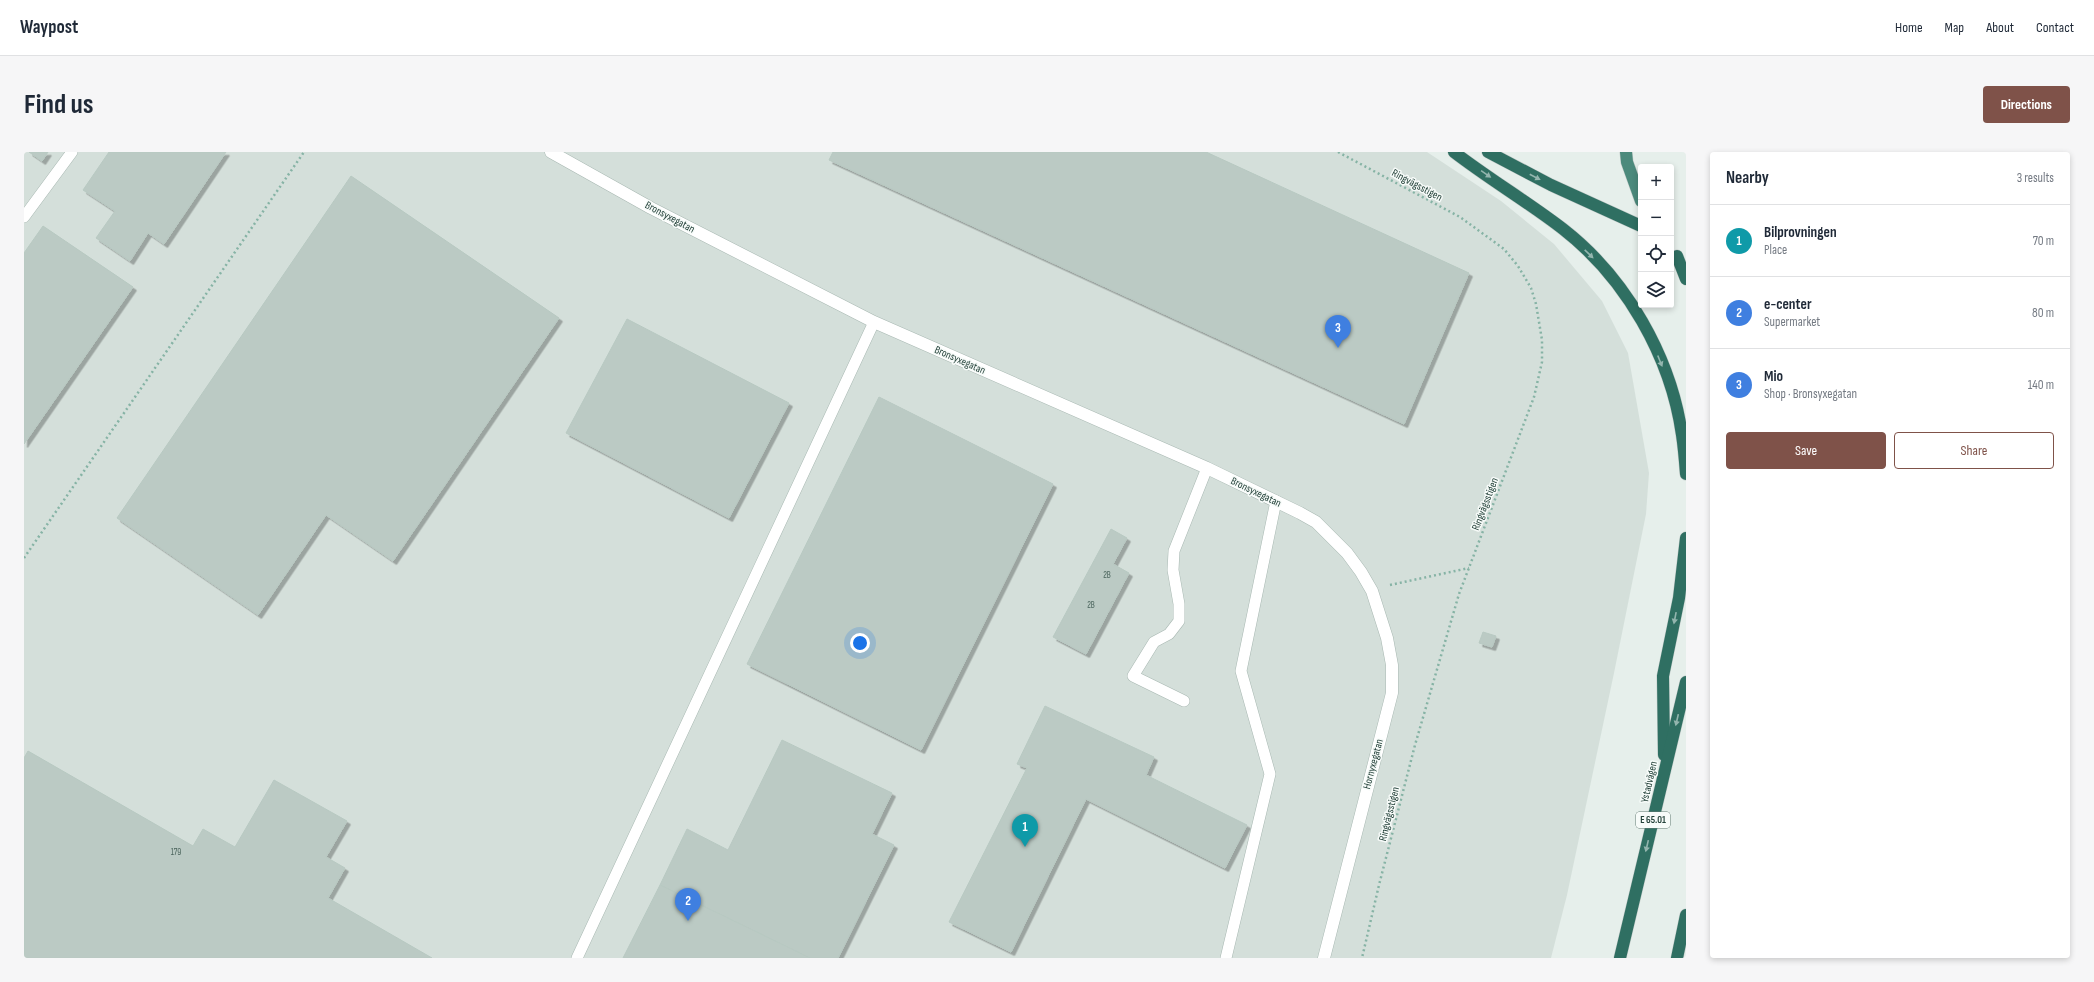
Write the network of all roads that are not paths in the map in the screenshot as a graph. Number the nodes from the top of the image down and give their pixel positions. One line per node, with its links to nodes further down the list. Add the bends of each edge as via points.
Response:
1 (72, 152): 7 (lane)
2 (551, 152): 12 (street, Bronsyxegatan, via 651,208)
3 (1454, 152): 14 (highway, one-way to 14, via 1564,230 1612,278 1636,311 1670,384 1682,434)
4 (1488, 152): 8 (highway, one-way to 8, via 1551,185)
5 (1626, 157): 6 (highway)
6 (1641, 200)
7 (24, 217)
8 (1638, 225)
9 (1674, 253): 10 (highway); 11 (highway)
10 (1686, 265)
11 (1686, 279)
12 (874, 322): 13 (street, Bronsyxegatan); 22 (lane)
13 (1207, 468): 15 (street, Bronsyxegatan); 19 (lane, via 1174,551 1173,570 1179,621 1169,634 1154,642 1133,676)
14 (1686, 474)
15 (1276, 501): 17 (street, Bronsyxegatan, via 1316,522); 23 (lane, via 1241,672 1270,774)
16 (1686, 538): 20 (highway, one-way to 20, via 1679,598 1663,676)
17 (1362, 572): 24 (street, Hornyxegatan, via 1372,591 1387,638 1392,666 1392,693)
18 (1686, 682): 20 (highway, Ystadvägen / E 65.01, one-way to 20)
19 (1184, 701)
20 (1664, 775): 25 (highway, Ystadvägen / E 65.01, one-way to 25)
21 (1686, 915): 26 (highway)
22 (577, 958)
23 (1226, 958)
24 (1324, 958)
25 (1620, 958)
26 (1677, 958)

